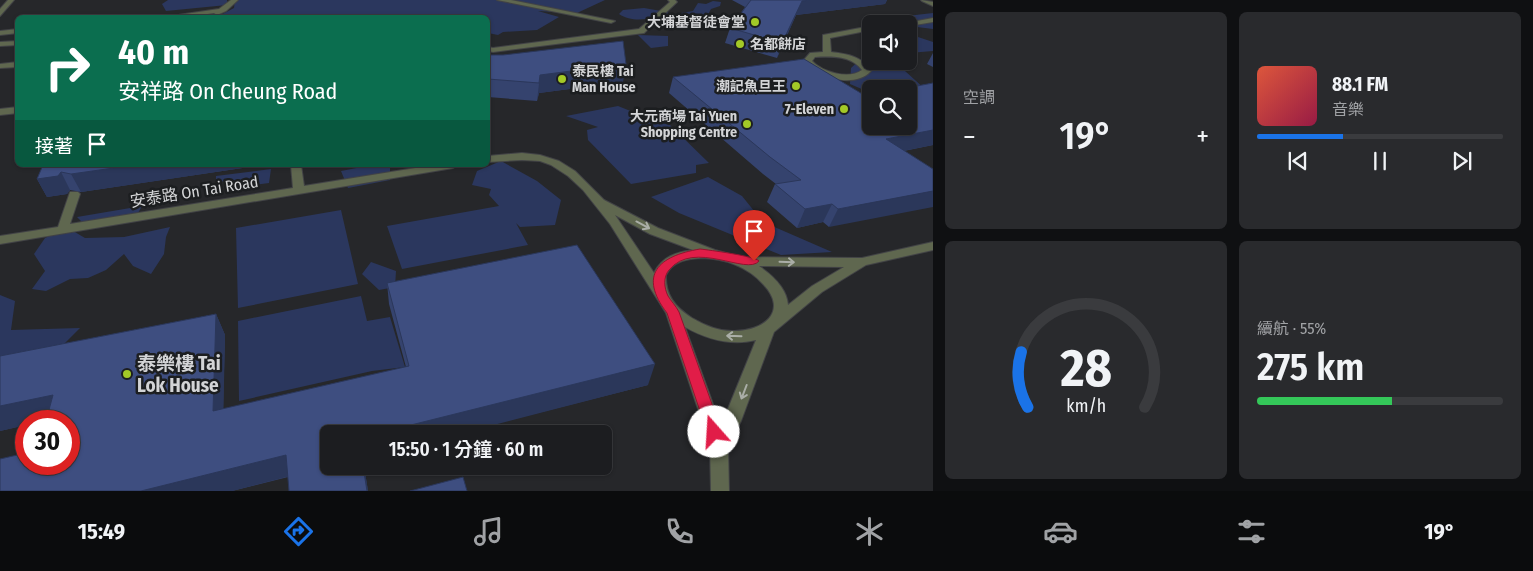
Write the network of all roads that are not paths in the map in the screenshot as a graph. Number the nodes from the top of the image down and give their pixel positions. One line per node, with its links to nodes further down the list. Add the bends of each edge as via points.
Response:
1 (11, 0): 8 (street)
2 (235, 0): 7 (street)
3 (500, 0): 12 (street)
4 (671, 0): 19 (street, via 674,2 641,31)
5 (924, 0): 6 (street)
6 (933, 4)
7 (224, 10): 9 (street); 10 (street)
8 (0, 14)
9 (185, 15)
10 (214, 15)
11 (933, 20): 13 (street)
12 (611, 21)
13 (917, 22)
14 (862, 30): 20 (street, via 826,37)
15 (15, 31): 16 (street)
16 (0, 33)
17 (15, 43): 18 (street)
18 (0, 44)
19 (490, 49)
20 (827, 54): 20 (street, via 855,60 867,70 860,76 832,75 815,69 807,61 813,55)
21 (15, 64): 22 (street)
22 (0, 66)
23 (15, 110): 24 (street)
24 (0, 112)
25 (490, 159): 31 (street, via 522,156 554,162)
26 (296, 167): 29 (street)
27 (426, 167): 28 (street, 安泰路 On Tai Road)
28 (412, 168): 29 (street, 安泰路 On Tai Road)
29 (299, 190): 32 (street, 安泰路 On Tai Road)
30 (74, 194): 32 (street)
31 (600, 202): 35 (street, one-way to 35, via 654,230); 38 (street)
32 (63, 229): 33 (street, 安泰路 On Tai Road)
33 (0, 240)
34 (933, 246): 37 (street)
35 (719, 255): 36 (street); 38 (street, via 700,253 669,262 661,272 658,284)
36 (738, 260): 37 (street, one-way to 37); 40 (street, via 771,282 779,295 782,309)
37 (862, 262): 40 (street, via 817,289)
38 (662, 298): 39 (street)
39 (673, 312): 40 (street, one-way to 39, via 751,336 731,337 703,330); 41 (street)
40 (773, 326): 41 (street, one-way to 41, via 733,421)
41 (719, 445): 42 (street)
42 (720, 491)

